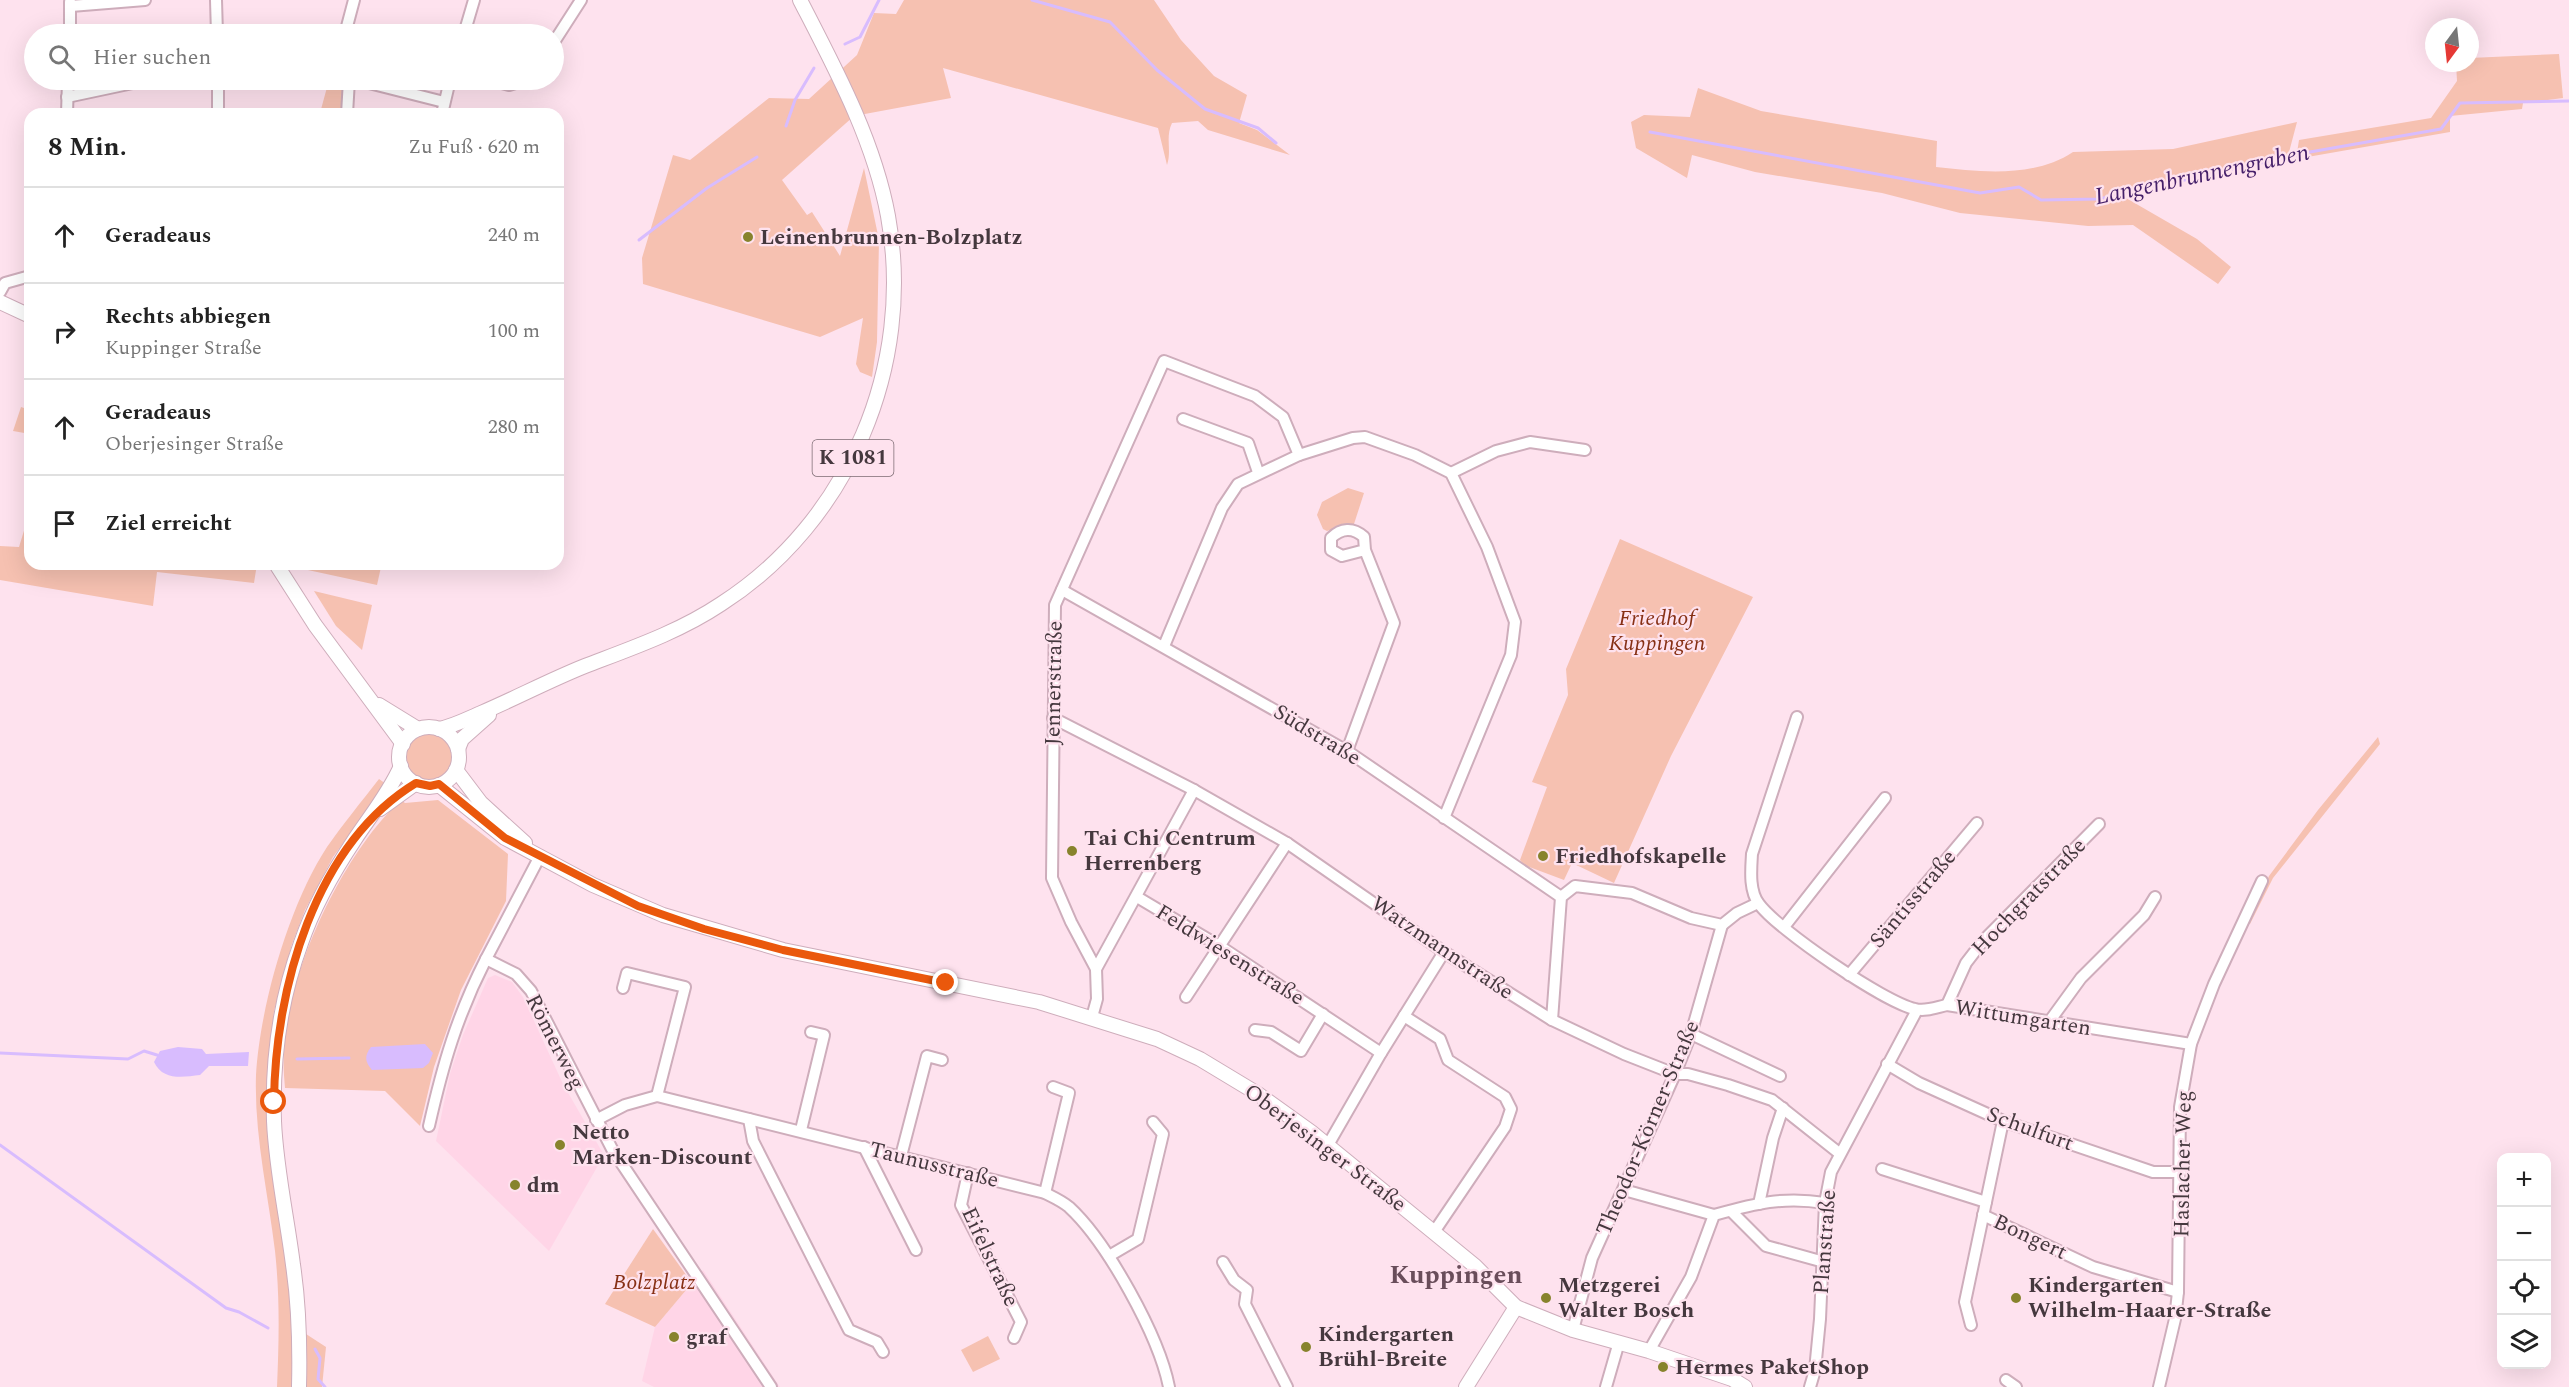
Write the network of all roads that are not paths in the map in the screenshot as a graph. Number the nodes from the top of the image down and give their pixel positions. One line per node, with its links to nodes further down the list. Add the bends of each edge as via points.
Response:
1 (145, 0): 7 (street)
2 (216, 0): 9 (street)
3 (354, 0): 10 (street)
4 (474, 0): 11 (street)
5 (581, 0): 12 (street)
6 (800, 1): 39 (main road, K 1081, via 874,163 888,215 893,310 886,364 856,452 804,532 735,595 677,629)
7 (71, 3): 8 (street)
8 (70, 24)
9 (217, 24)
10 (348, 24)
11 (467, 24)
12 (564, 26)
13 (67, 90): 19 (street)
14 (100, 90): 19 (street)
15 (218, 90): 22 (street)
16 (348, 90): 23 (street)
17 (397, 90): 20 (street)
18 (447, 90): 20 (street)
19 (67, 97): 21 (street)
20 (444, 102): 24 (street)
21 (67, 108)
22 (218, 108)
23 (347, 108)
24 (443, 108)
25 (24, 278): 26 (street, via 5,283)
26 (0, 292)
27 (0, 302): 28 (main road)
28 (24, 313)
29 (1183, 419): 32 (street, via 1248,443)
30 (1585, 450): 33 (street, via 1530,442 1496,451)
31 (1299, 455): 32 (street); 33 (street, via 1338,441 1365,437); 36 (street, Jennerstraße, via 1283,417 1255,396 1164,361)
32 (1258, 472): 37 (street, via 1238,484 1222,508)
33 (1451, 473): 54 (street, via 1487,547 1515,622 1511,655)
34 (1365, 550): 46 (street, via 1394,623)
35 (280, 570): 38 (main road, via 315,625)
36 (1062, 590): 37 (street, Südstraße); 41 (street, Jennerstraße, via 1055,605)
37 (1164, 646): 46 (street, Südstraße)
38 (372, 700): 42 (main road); 44 (main road)
39 (507, 702): 43 (main road, K 1081); 45 (main road, K 1081, via 468,733)
40 (1797, 717): 63 (street, via 1752,854 1751,877)
41 (1053, 718): 51 (street, Watzmannstraße); 69 (street, Jennerstraße, via 1052,878)
42 (418, 729): 43 (main road); 44 (main road)
43 (439, 729): 45 (main road, via 449,735)
44 (403, 744): 47 (main road)
45 (458, 749): 48 (main road)
46 (1347, 751): 54 (street, Südstraße)
47 (401, 766): 49 (main road); 53 (main road)
48 (456, 770): 50 (main road); 58 (main road, via 481,803)
49 (416, 783): 50 (main road); 53 (main road)
50 (439, 784): 58 (main road, via 505,838)
51 (1194, 790): 57 (street, Watzmannstraße); 60 (street)
52 (1885, 798): 65 (street)
53 (374, 814): 127 (main road, via 330,878 314,910 290,978 278,1034 274,1123 297,1305)
54 (1444, 818): 61 (street, Südstraße)
55 (1977, 823): 70 (street, Säntisstraße)
56 (2099, 824): 73 (street, Hochgratstraße, via 1983,942 1966,963)
57 (1287, 843): 66 (street); 67 (street, Watzmannstraße)
58 (536, 854): 68 (street); 77 (main road, Oberjesinger Straße, via 638,906 712,932 852,965 1018,996)
59 (2262, 881): 83 (street, Haslacher Weg)
60 (1137, 897): 66 (street, Feldwiesenstraße); 69 (street)
61 (1561, 897): 64 (street, via 1575,886 1632,893 1691,918); 78 (street)
62 (2155, 897): 79 (street, via 2144,915 2081,978)
63 (1758, 903): 64 (street); 65 (street)
64 (1722, 926): 82 (street, Theodor-Körner-Straße)
65 (1784, 927): 70 (street)
66 (1221, 947): 72 (street); 75 (street, Feldwiesenstraße)
67 (1444, 952): 76 (street); 78 (street, Watzmannstraße)
68 (486, 959): 93 (street, Römerweg, via 516,974 531,991); 96 (street, via 450,1041)
69 (1096, 969): 77 (street, Jennerstraße, via 1097,999)
70 (1849, 975): 74 (street)
71 (623, 988): 90 (street, via 627,973 685,987)
72 (1186, 997)
73 (1947, 1005): 74 (street, Wittumgarten); 79 (street, Wittumgarten)
74 (1917, 1010): 86 (street, Planstraße)
75 (1323, 1014): 80 (street, Feldwiesenstraße, via 1301,1051 1271,1032); 84 (street, Feldwiesenstraße)
76 (1404, 1016): 84 (street); 113 (street, via 1440,1040 1448,1060 1505,1096 1511,1109 1505,1127)
77 (1092, 1017): 98 (main road, Oberjesinger Straße, via 1157,1039 1200,1059)
78 (1552, 1020): 87 (street, Watzmannstraße)
79 (2049, 1022): 83 (street, Wittumgarten)
80 (1255, 1030)
81 (811, 1032): 97 (street, via 824,1035)
82 (1691, 1034): 87 (street, Theodor-Körner-Straße); 88 (street)
83 (2191, 1044): 103 (street, Haslacher Weg, via 2180,1107)
84 (1381, 1053): 98 (street)
85 (942, 1060): 101 (street, via 927,1056)
86 (1887, 1064): 94 (street, Schulfurt); 100 (street, Planstraße)
87 (1675, 1074): 91 (street, Watzmannstraße, via 1753,1092); 105 (street, Theodor-Körner-Straße)
88 (1780, 1076)
89 (1053, 1087): 106 (street, via 1069,1093)
90 (657, 1096): 92 (street, Taunusstraße); 93 (street, Taunusstraße, via 625,1105)
91 (1783, 1108): 100 (street, Watzmannstraße); 109 (street)
92 (749, 1119): 97 (street, Taunusstraße); 125 (street, via 753,1141 849,1330 877,1342)
93 (596, 1120): 128 (street, Römerweg)
94 (2003, 1121): 103 (street, Schulfurt, via 2153,1172); 107 (street)
95 (1153, 1122): 115 (street, via 1163,1134 1138,1239)
96 (429, 1126)
97 (801, 1130): 99 (street, Taunusstraße)
98 (1328, 1145): 113 (main road, Oberjesinger Straße)
99 (864, 1147): 101 (street, Taunusstraße); 114 (street)
100 (1839, 1153): 108 (street, Planstraße)
101 (901, 1156): 104 (street, Taunusstraße)
102 (1882, 1169): 107 (street, Bongert)
103 (2180, 1172): 118 (street, Haslacher Weg)
104 (968, 1173): 106 (street, Taunusstraße); 122 (street, Eifelstraße, via 961,1205 1021,1323)
105 (1624, 1190): 111 (street); 121 (street, Theodor-Körner-Straße, via 1592,1258)
106 (1045, 1193): 115 (street, Taunusstraße, via 1067,1204)
107 (1986, 1202): 112 (street)
108 (1825, 1203): 109 (street, via 1796,1198); 117 (street, Planstraße)
109 (1759, 1204): 110 (street)
110 (1731, 1211): 111 (street); 117 (street, via 1766,1246)
111 (1714, 1215): 124 (street, via 1691,1277)
112 (1983, 1215): 118 (street, Bongert, via 2093,1267); 120 (street, via 1965,1302)
113 (1434, 1232): 119 (main road, Oberjesinger Straße)
114 (915, 1250)
115 (1108, 1256): 129 (street, Taunusstraße, via 1155,1342)
116 (1223, 1262): 130 (street, via 1234,1281 1247,1290 1245,1304)
117 (1824, 1262): 134 (street, Planstraße, via 1815,1370)
118 (2178, 1292): 136 (street, Haslacher Weg)
119 (1516, 1307): 121 (main road); 131 (main road)
120 (1971, 1326)
121 (1573, 1330): 123 (main road)
122 (1014, 1338)
123 (1619, 1342): 124 (main road); 132 (street)
124 (1649, 1351): 133 (main road)
125 (883, 1352)
126 (2006, 1380): 135 (street)
127 (299, 1387)
128 (771, 1387)
129 (1169, 1387)
130 (1287, 1387)
131 (1466, 1387)
132 (1606, 1387)
133 (1745, 1387)
134 (1810, 1387)
135 (2016, 1387)
136 (2159, 1387)

